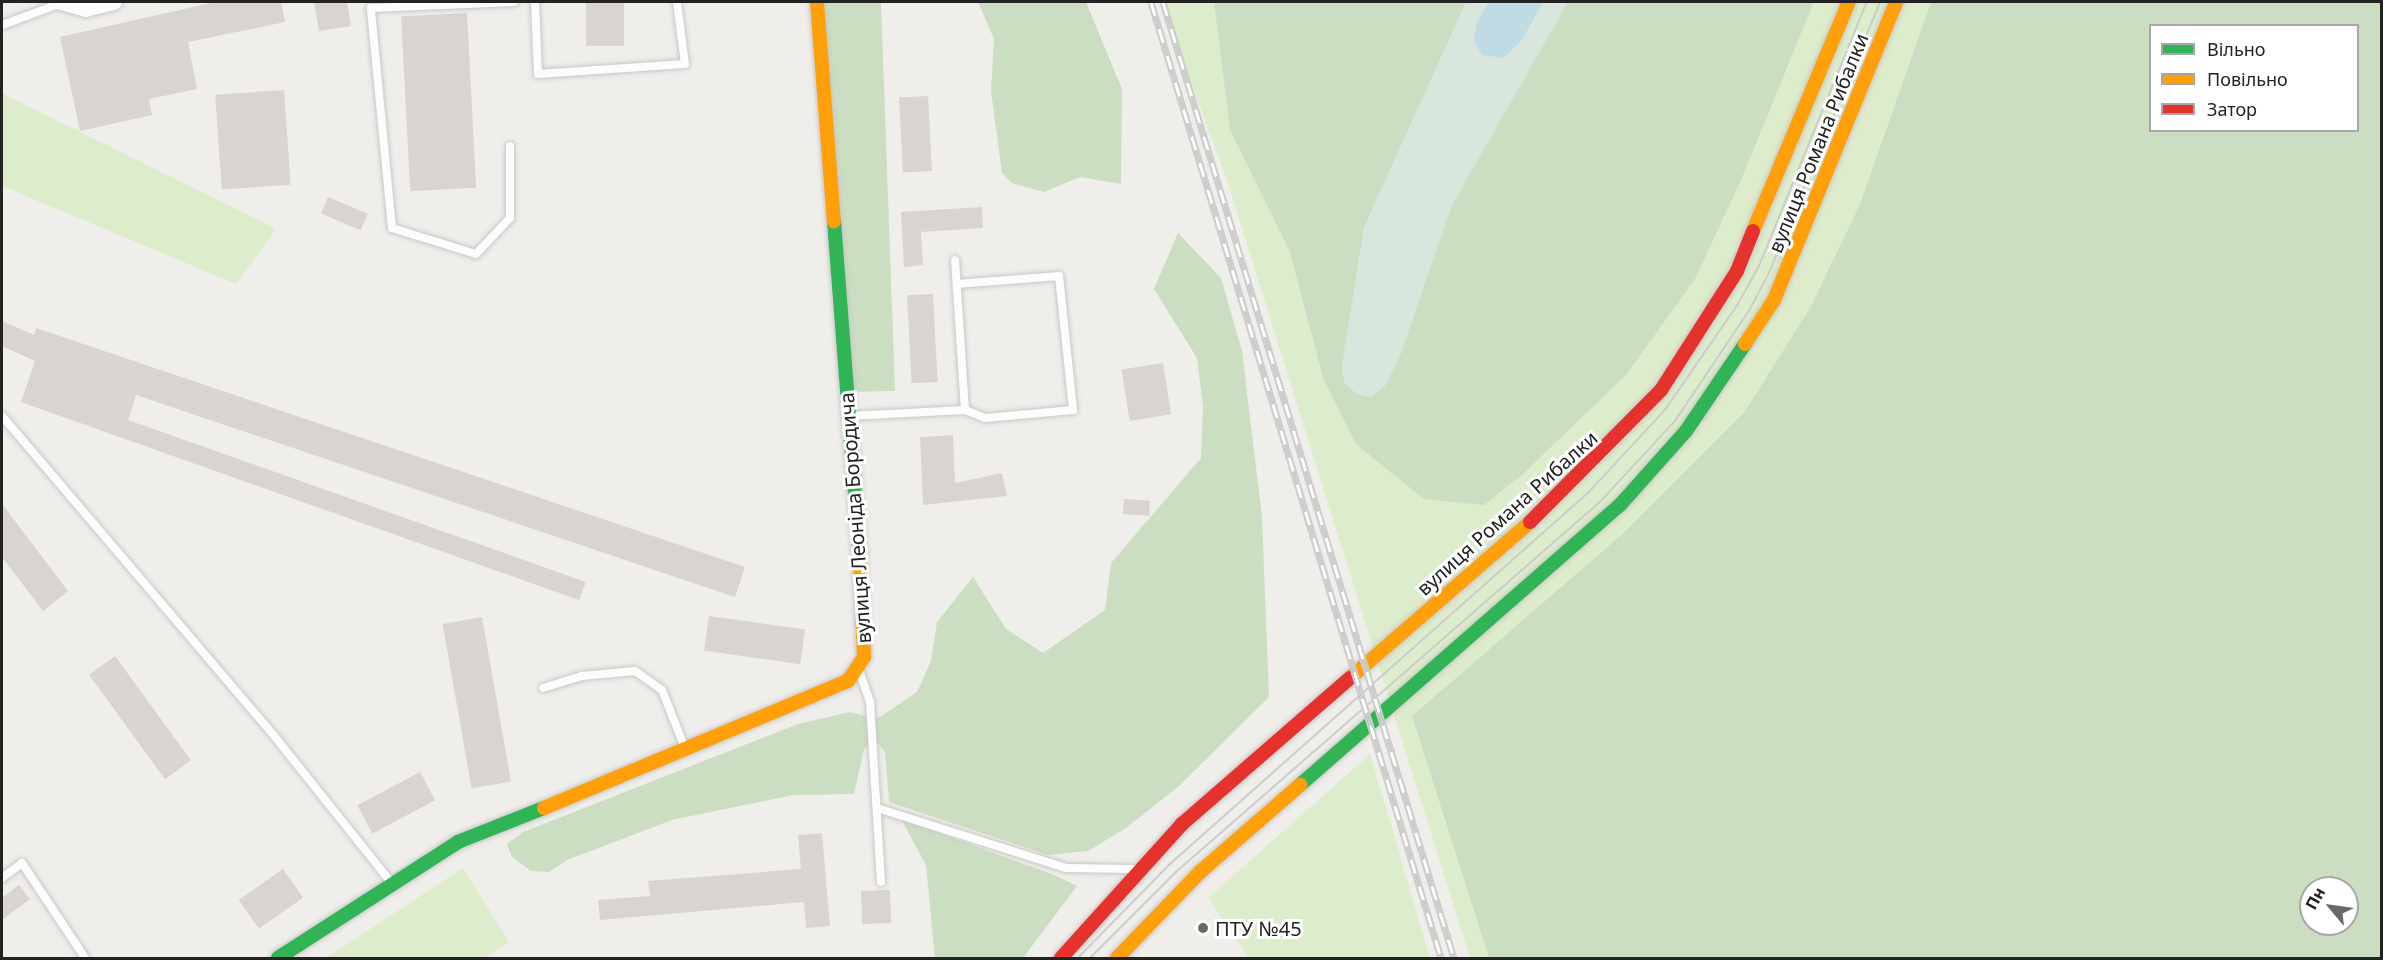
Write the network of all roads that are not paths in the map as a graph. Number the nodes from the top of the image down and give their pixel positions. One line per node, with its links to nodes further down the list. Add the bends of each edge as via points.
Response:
1 (61, 2): 2 (street, via 85,9); 9 (lane)
2 (114, 2)
3 (514, 2): 10 (lane, via 371,8 392,228 476,254 510,218)
4 (535, 2): 5 (lane, via 538,74 685,64)
5 (677, 2)
6 (817, 2): 15 (main road, вулиця Леоніда Бородича)
7 (1849, 2): 20 (main road, вулиця Романа Рибалки, via 1737,271 1661,390 1552,502 1229,782)
8 (1896, 2): 27 (main road, вулиця Романа Рибалки, via 1788,271 1744,348 1686,431 1620,505 1200,872)
9 (2, 25)
10 (510, 146)
11 (955, 261): 12 (lane)
12 (957, 284): 13 (lane); 13 (lane, via 1059,276 1073,410 985,418)
13 (965, 410): 15 (lane)
14 (2, 416): 22 (lane, via 279,742)
15 (848, 416): 16 (main road, вулиця Леоніда Бородича, via 864,637)
16 (859, 669): 18 (main road, вулиця Леоніда Бородича, via 848,681 809,701); 19 (lane, via 870,702)
17 (543, 688): 18 (lane, via 593,674 635,672 662,690)
18 (685, 748): 22 (main road, вулиця Леоніда Бородича, via 458,842)
19 (877, 808): 20 (lane, via 1057,866); 23 (lane)
20 (1138, 868): 26 (main road, вулиця Романа Рибалки)
21 (2, 878): 24 (lane, via 22,863)
22 (390, 882): 25 (main road, вулиця Леоніда Бородича)
23 (881, 882)
24 (85, 958)
25 (278, 958)
26 (1061, 958)
27 (1117, 958)

